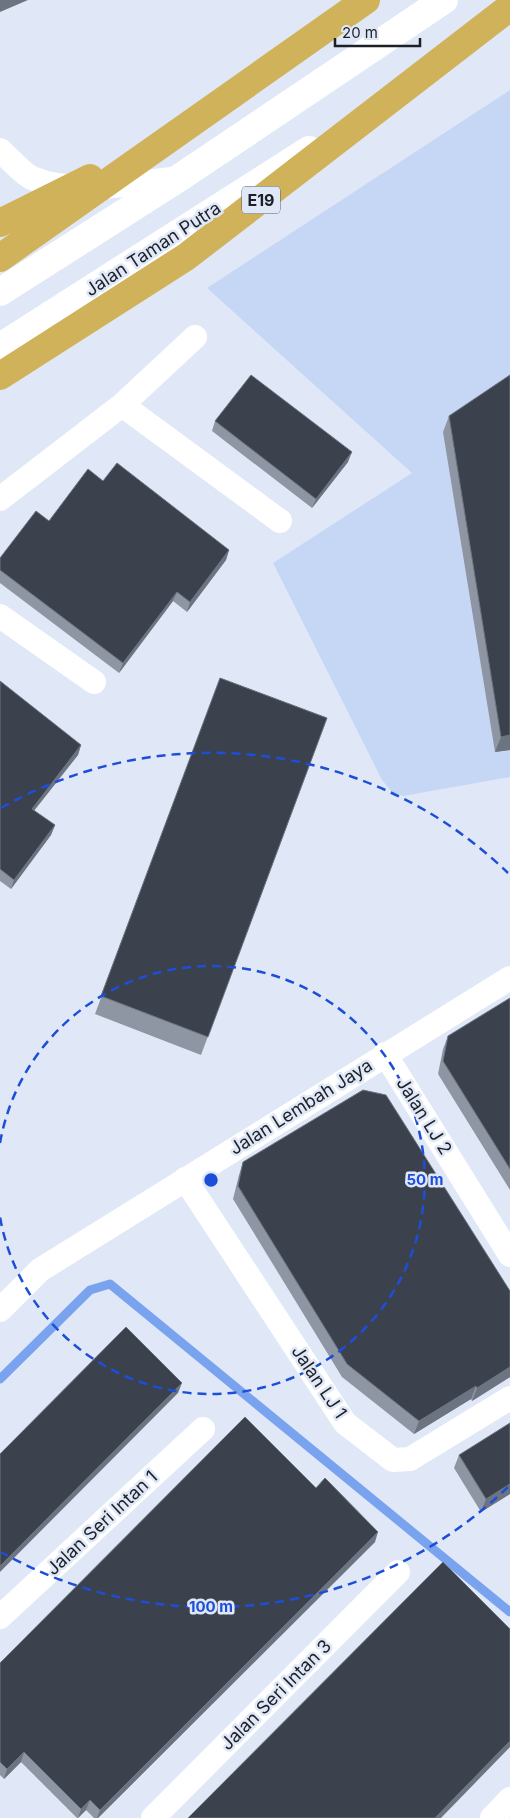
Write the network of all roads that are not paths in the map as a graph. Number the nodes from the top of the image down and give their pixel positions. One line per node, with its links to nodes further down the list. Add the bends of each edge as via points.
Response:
1 (366, 0): 5 (highway)
2 (444, 0): 8 (street)
3 (510, 7): 15 (highway, E19, via 186,257)
4 (510, 24): 14 (street, Jalan Taman Putra)
5 (178, 134): 9 (highway); 10 (highway)
6 (0, 150): 7 (street)
7 (31, 178): 8 (street, via 64,186 99,187); 11 (street, via 36,213 30,246)
8 (179, 178): 12 (street)
9 (0, 223)
10 (0, 258)
11 (0, 286)
12 (0, 292)
13 (195, 337): 16 (street)
14 (0, 347)
15 (0, 376)
16 (122, 405): 17 (street); 18 (street)
17 (0, 499)
18 (280, 521)
19 (0, 616): 20 (street)
20 (94, 682)
21 (510, 978): 22 (street, Jalan Lembah Jaya)
22 (385, 1054): 23 (street, Jalan Lembah Jaya); 24 (street, Jalan LJ 2)
23 (185, 1179): 25 (street, Jalan Lembah Jaya, via 40,1270); 26 (street, Jalan LJ 1, via 345,1423 393,1460 410,1459)
24 (510, 1255)
25 (0, 1310)
26 (510, 1398)
27 (203, 1430): 29 (street, Jalan Seri Intan 1)
28 (398, 1572): 31 (street, Jalan Seri Intan 3)
29 (0, 1617)
30 (510, 1799): 32 (street)
31 (153, 1818)
32 (492, 1818)

